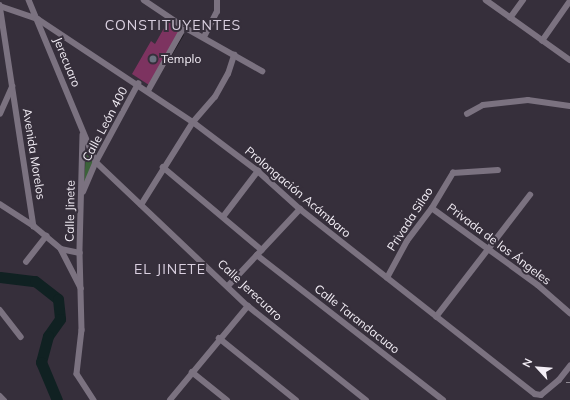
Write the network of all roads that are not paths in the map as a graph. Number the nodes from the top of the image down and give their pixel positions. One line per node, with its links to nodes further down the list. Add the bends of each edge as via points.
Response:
1 (29, 0): 9 (street, Jerecuaro)
2 (144, 0): 10 (street)
3 (217, 0): 11 (street, via 217,12)
4 (486, 0): 8 (street)
5 (523, 0): 8 (street)
6 (570, 1): 12 (street)
7 (0, 6): 9 (street, Prolongación Acámbaro); 17 (street, Avenida Morelos)
8 (510, 18): 12 (street)
9 (38, 19): 16 (street, Prolongación Acámbaro); 24 (street, Jerecuaro)
10 (184, 27): 11 (street); 18 (street)
11 (204, 37): 13 (street)
12 (542, 41): 14 (street)
13 (234, 55): 15 (street); 23 (street, via 228,74 215,97)
14 (570, 60)
15 (262, 71)
16 (138, 84): 18 (street, Prolongación Acámbaro); 25 (street, Calle León 400)
17 (12, 87): 19 (street); 36 (street, Avenida Morelos)
18 (148, 91): 23 (street, Prolongación Acámbaro)
19 (3, 100): 21 (street)
20 (570, 106): 22 (street, via 528,100 483,105)
21 (0, 114)
22 (467, 114)
23 (193, 122): 26 (street); 28 (street, Prolongación Acámbaro)
24 (83, 133): 25 (street, Calle Jerecuaro); 30 (street, Calle Jinete)
25 (96, 162): 30 (street, Calle León 400); 32 (street, Calle Jerecuaro)
26 (163, 167): 32 (street); 35 (street, Calle Tarandacuao)
27 (498, 170): 33 (street, Privada Silao, via 453,173)
28 (258, 171): 34 (street, Prolongación Acámbaro); 35 (street)
29 (530, 195): 39 (street)
30 (81, 196): 40 (street, Calle Jinete)
31 (0, 204): 36 (street)
32 (141, 205): 44 (street, Calle Jerecuaro)
33 (432, 208): 39 (street, Privada de los Ángeles); 43 (street, Privada Silao, via 407,241)
34 (300, 209): 41 (street); 43 (street, Prolongación Acámbaro)
35 (223, 217): 41 (street, Calle Tarandacuao)
36 (34, 226): 37 (street)
37 (46, 236): 38 (street); 42 (street)
38 (61, 249): 40 (street); 45 (street)
39 (489, 249): 48 (street, Privada de los Ángeles, via 538,285); 49 (street)
40 (80, 253): 45 (street, Calle Jinete)
41 (259, 253): 44 (street); 61 (street, Calle Tarandacuao)
42 (26, 262)
43 (387, 278): 49 (street, Prolongación Acámbaro)
44 (229, 285): 46 (street, Calle Jerecuaro)
45 (82, 290): 56 (street, Calle Jinete, via 82,330 77,374)
46 (248, 306): 51 (street); 60 (street, Calle Jerecuaro)
47 (0, 310): 50 (street)
48 (570, 314)
49 (436, 317): 52 (street, Prolongación Acámbaro, via 535,394 541,394 559,380)
50 (21, 336)
51 (219, 338): 53 (street); 59 (street)
52 (570, 366)
53 (192, 372): 57 (street); 58 (street)
54 (0, 396): 55 (street)
55 (4, 400)
56 (94, 400)
57 (170, 400)
58 (227, 400)
59 (296, 400)
60 (366, 400)
61 (443, 400)

